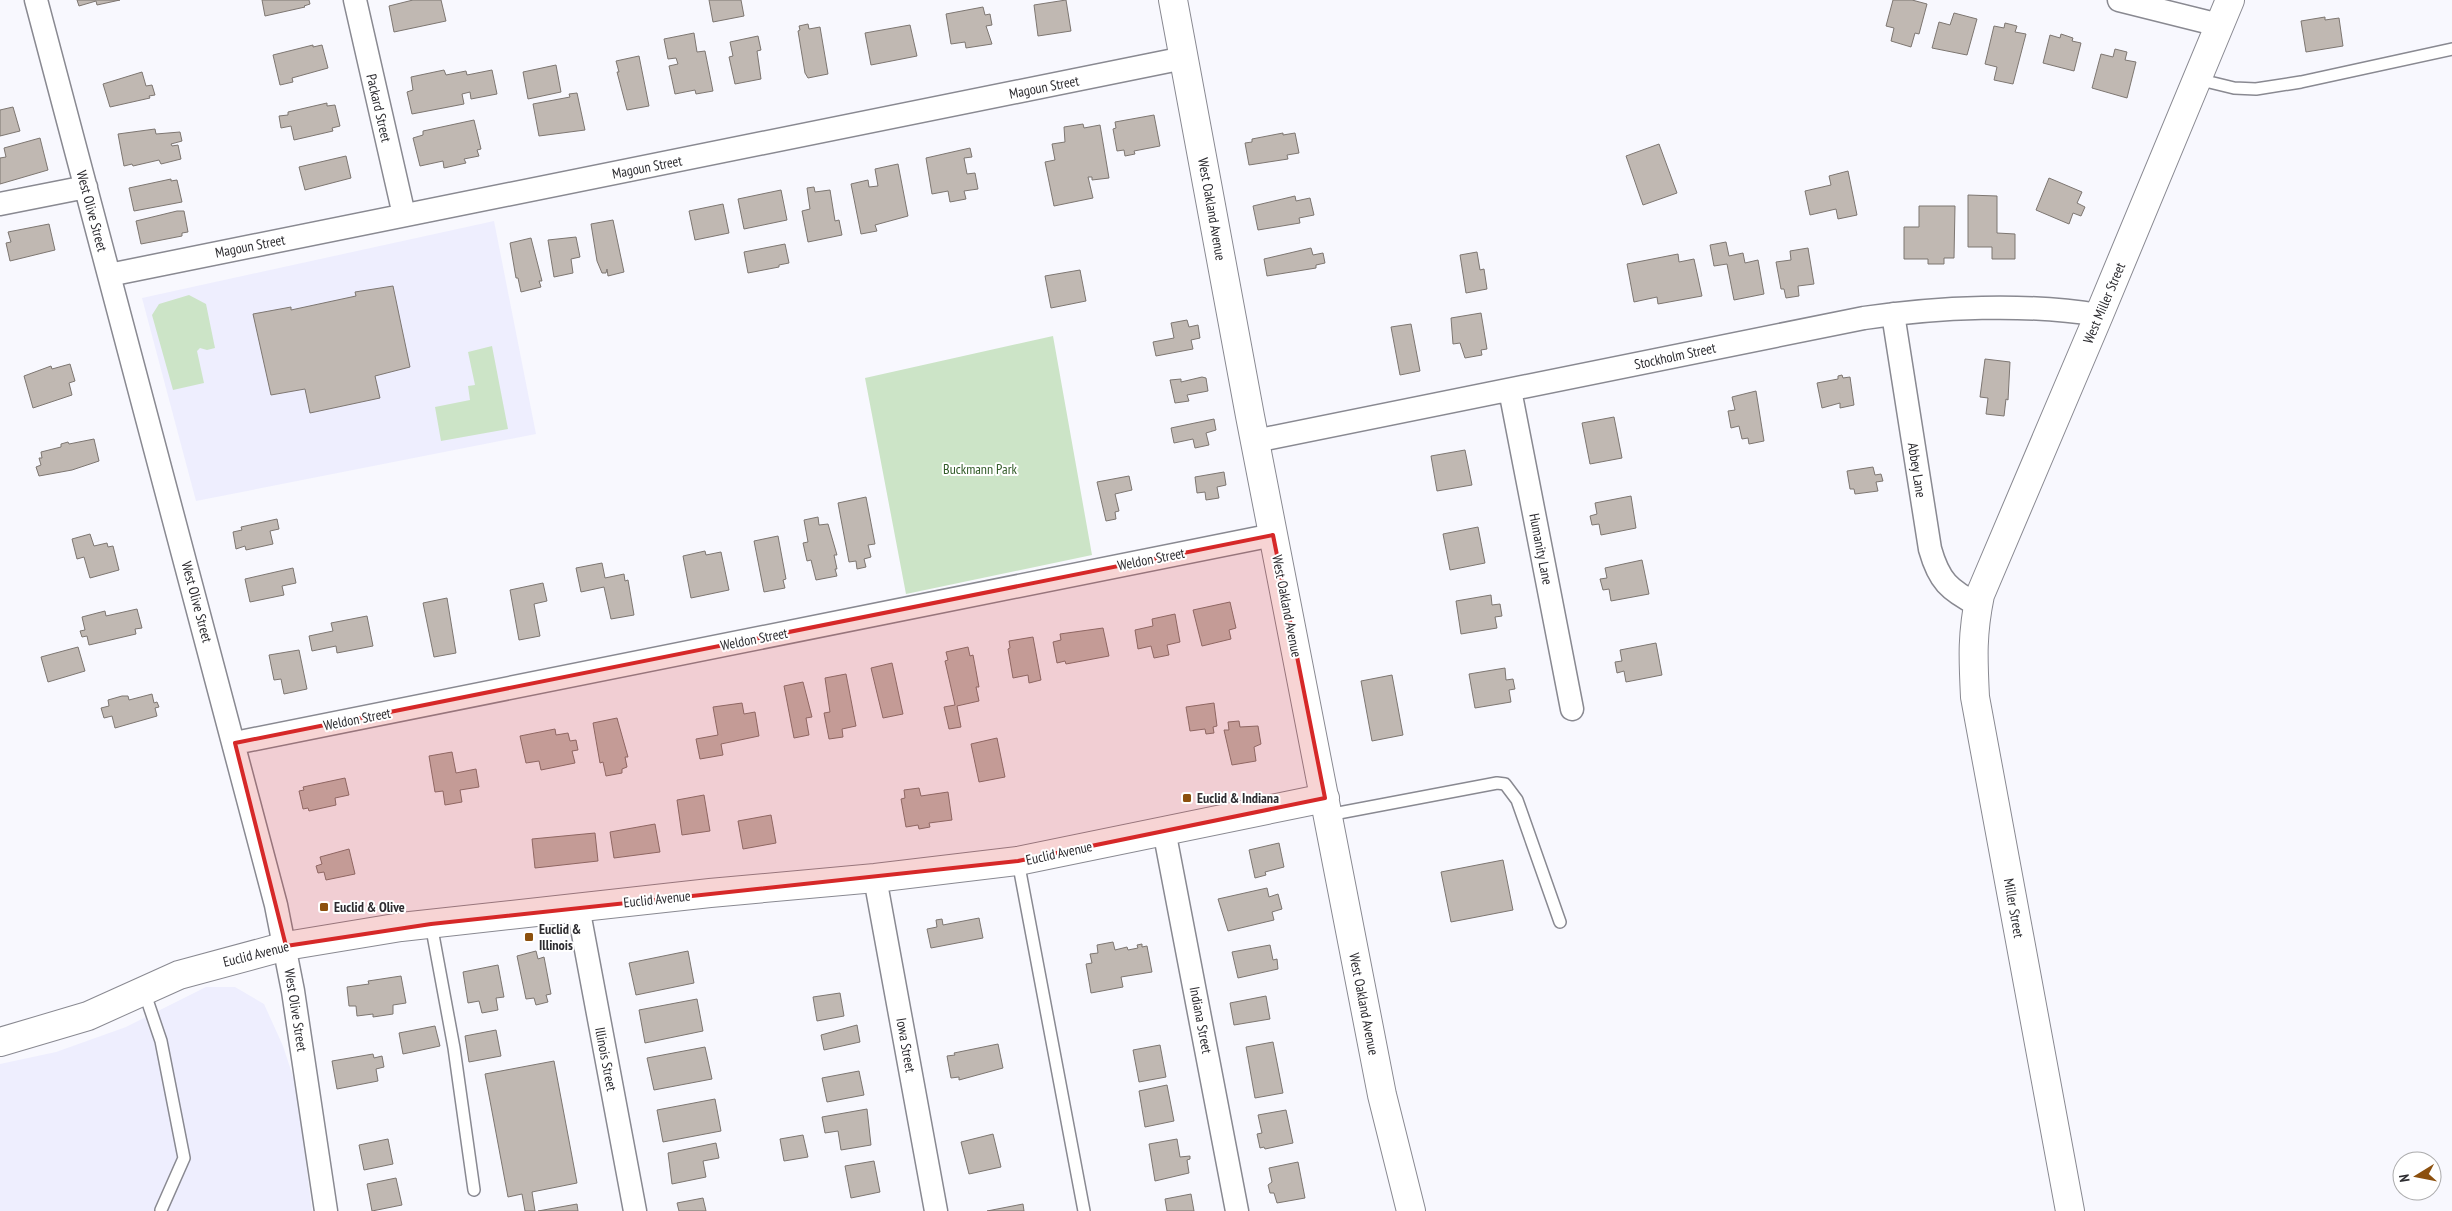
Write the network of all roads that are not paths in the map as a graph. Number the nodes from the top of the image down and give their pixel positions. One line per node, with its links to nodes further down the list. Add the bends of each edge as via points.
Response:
1 (36, 0): 10 (street, West Olive Street)
2 (355, 0): 12 (street, Packard Street)
3 (1173, 0): 8 (street, West Oakland Avenue)
4 (2119, 0): 6 (street)
5 (2230, 0): 6 (street, West Miller Street)
6 (2219, 25): 9 (street, West Miller Street)
7 (2452, 49): 9 (lane, via 2256,89 2234,88)
8 (1184, 58): 12 (street, Magoun Street); 17 (street, West Oakland Avenue)
9 (2197, 79): 15 (street, West Miller Street)
10 (86, 187): 11 (street); 13 (street, West Olive Street)
11 (0, 204)
12 (404, 215): 13 (street, Magoun Street)
13 (109, 275): 21 (street, West Olive Street)
14 (1893, 314): 15 (street, Stockholm Street, via 1936,310 2067,310); 16 (street, Stockholm Street); 19 (street, Abbey Lane, via 1935,568 1954,592)
15 (2100, 316): 19 (street, West Miller Street)
16 (1510, 390): 17 (street, Stockholm Street); 20 (street, Humanity Lane)
17 (1255, 441): 18 (street, West Oakland Avenue)
18 (1273, 535): 21 (street, Weldon Street); 22 (street, West Oakland Avenue)
19 (1978, 605): 40 (street, Miller Street, via 1972,635 1976,697)
20 (1572, 709)
21 (235, 743): 29 (street, West Olive Street)
22 (1326, 807): 23 (street, Euclid Avenue); 27 (lane, via 1505,784 1517,800); 39 (street, West Oakland Avenue, via 1382,1096)
23 (1164, 830): 24 (street, Euclid Avenue); 38 (street, Indiana Street)
24 (1018, 861): 25 (street, Euclid Avenue); 37 (lane)
25 (875, 878): 26 (street, Euclid Avenue); 36 (street, Iowa Street)
26 (578, 907): 28 (street, Euclid Avenue); 35 (street, Illinois Street)
27 (1560, 922)
28 (431, 924): 29 (street, Euclid Avenue); 32 (lane, via 454,1048)
29 (286, 946): 30 (street, Euclid Avenue, via 180,975); 34 (street, West Olive Street)
30 (144, 991): 31 (street, Euclid Avenue, via 88,1016); 33 (lane, via 161,1040 184,1158)
31 (0, 1042)
32 (474, 1190)
33 (161, 1210)
34 (326, 1211)
35 (635, 1211)
36 (936, 1211)
37 (1084, 1211)
38 (1237, 1211)
39 (1411, 1211)
40 (2070, 1211)

